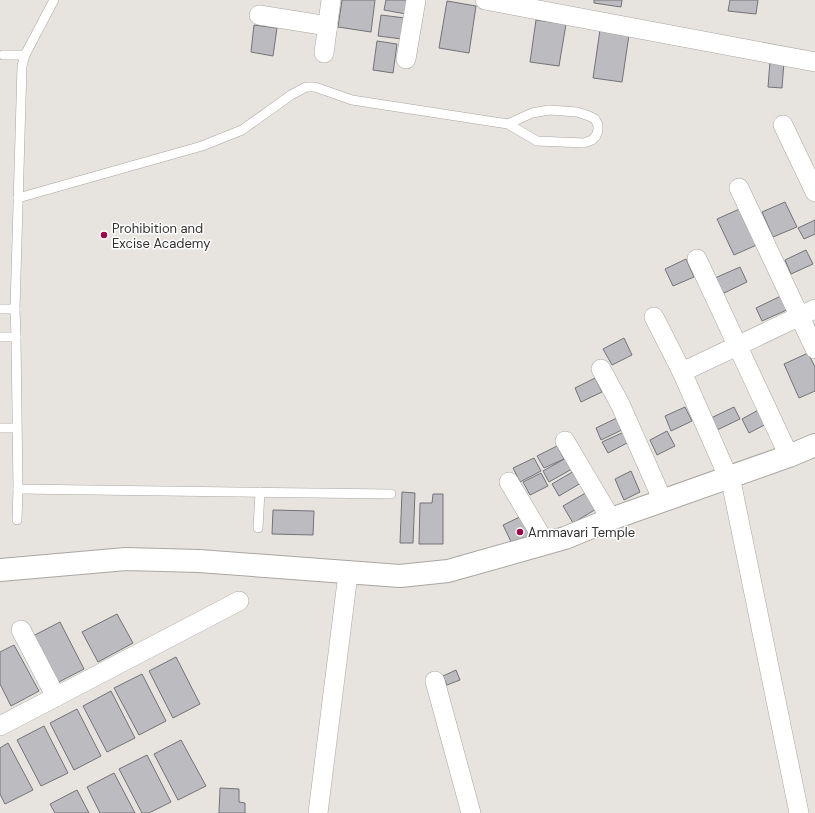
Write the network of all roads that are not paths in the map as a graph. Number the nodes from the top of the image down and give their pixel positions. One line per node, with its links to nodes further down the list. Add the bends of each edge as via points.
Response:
1 (54, 0): 9 (lane)
2 (331, 0): 6 (street)
3 (416, 0): 10 (street)
4 (485, 0): 11 (street)
5 (259, 15): 6 (street)
6 (328, 26): 7 (street)
7 (324, 53)
8 (3, 55): 9 (lane)
9 (25, 55): 16 (lane, via 21,76)
10 (406, 59)
11 (815, 62)
12 (508, 124): 12 (lane, via 537,141 584,143 592,140 598,130 595,118 577,112 550,110 532,113); 16 (lane, via 352,100 315,87 306,87 242,130 202,146)
13 (783, 125): 15 (street)
14 (739, 188): 20 (street)
15 (815, 192)
16 (18, 198): 19 (lane)
17 (697, 259): 24 (street)
18 (0, 309): 19 (lane)
19 (15, 309): 23 (lane)
20 (807, 313): 24 (street); 25 (street)
21 (654, 317): 27 (street)
22 (0, 337): 23 (lane)
23 (16, 337): 29 (lane)
24 (739, 345): 27 (street); 32 (street)
25 (815, 349)
26 (601, 369): 38 (street, via 620,404)
27 (682, 372): 33 (street)
28 (0, 428): 29 (lane)
29 (16, 428): 35 (lane)
30 (565, 441): 39 (street)
31 (815, 445): 32 (street)
32 (789, 456): 33 (street)
33 (729, 477): 38 (street); 52 (street)
34 (509, 482): 42 (street)
35 (18, 489): 36 (lane); 40 (lane)
36 (260, 492): 37 (lane); 41 (lane)
37 (391, 494)
38 (663, 501): 39 (street)
39 (611, 519): 42 (street)
40 (17, 520)
41 (258, 528)
42 (546, 544): 44 (street, via 448,572 400,576)
43 (0, 570): 44 (street, via 126,559 198,561)
44 (348, 574): 50 (street)
45 (239, 601): 48 (street)
46 (21, 630): 48 (street)
47 (434, 681): 51 (street)
48 (56, 697): 49 (street)
49 (0, 726)
50 (318, 813)
51 (471, 813)
52 (799, 813)

